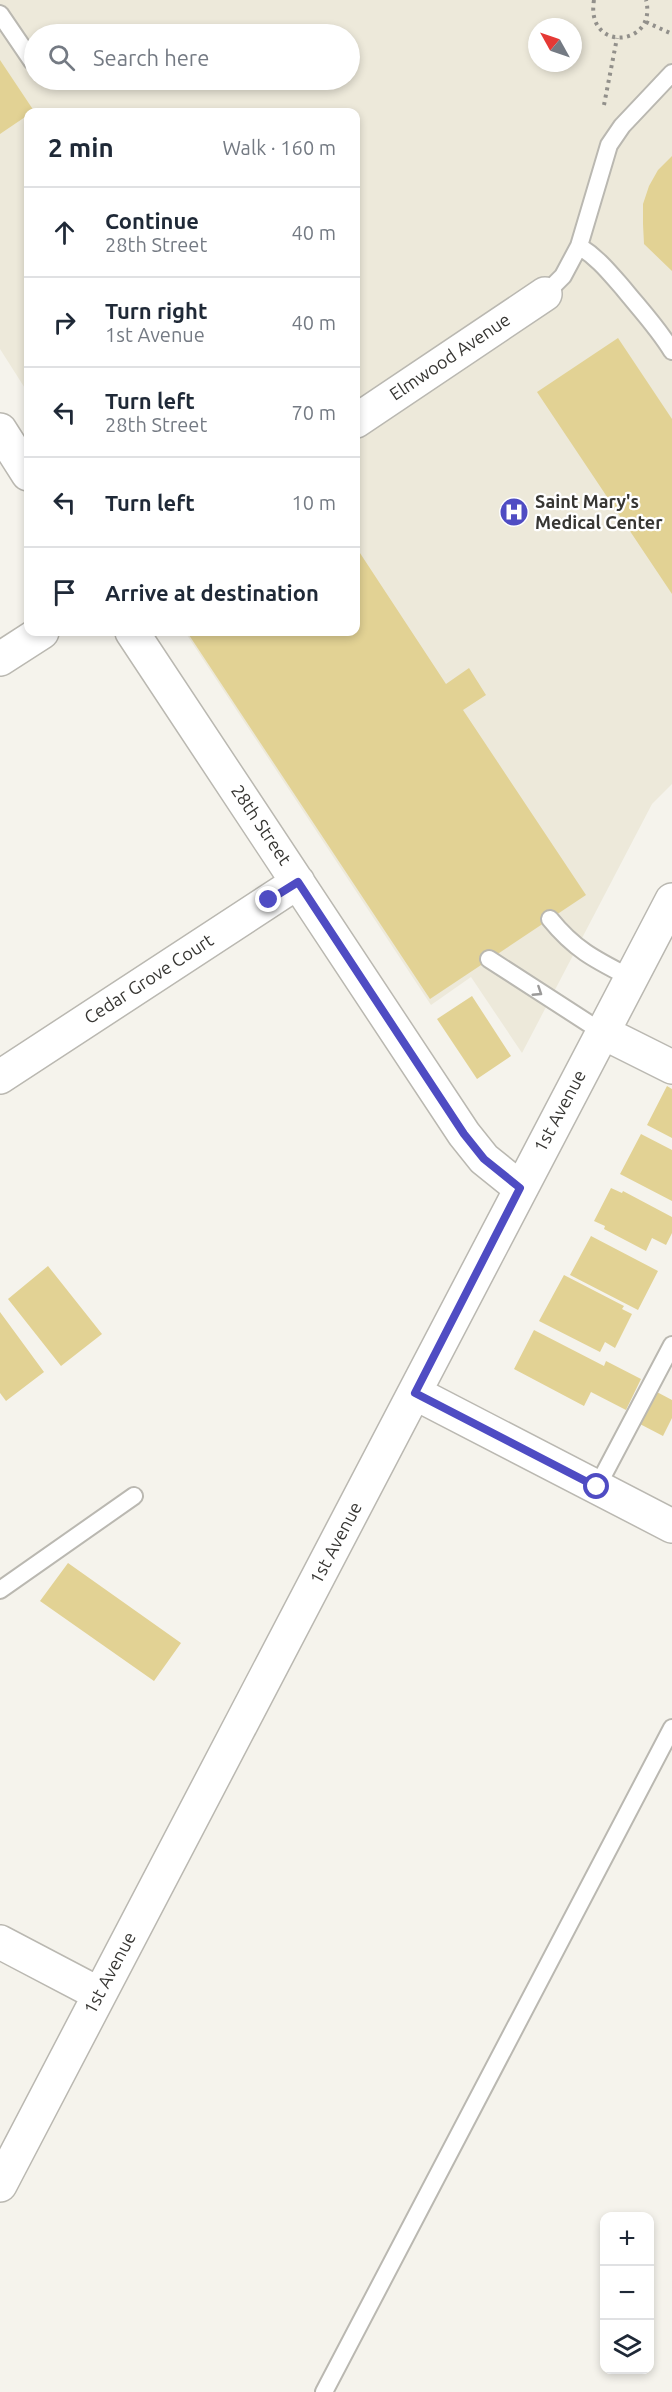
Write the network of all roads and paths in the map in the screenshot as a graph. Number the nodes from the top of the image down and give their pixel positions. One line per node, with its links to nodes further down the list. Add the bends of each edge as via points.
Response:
1 (594, 0): 6 (path, via 596,24 604,34)
2 (646, 0): 4 (path)
3 (0, 14): 7 (lane)
4 (646, 22): 5 (path); 6 (path, via 628,37)
5 (672, 34)
6 (616, 38): 9 (path)
7 (24, 49)
8 (672, 73): 10 (lane, via 609,145)
9 (604, 108)
10 (579, 246): 11 (lane, via 562,276); 12 (lane, via 610,271)
11 (545, 294): 13 (street, Elmwood Avenue)
12 (672, 351)
13 (360, 418)
14 (0, 430): 15 (street)
15 (24, 468)
16 (36, 636): 18 (street)
17 (135, 636): 19 (street, 28th Street)
18 (0, 659)
19 (298, 882): 26 (street, Cedar Grove Court); 27 (street, 28th Street, via 464,1134 484,1159)
20 (672, 900): 23 (street, 1st Avenue)
21 (550, 919): 23 (lane, via 581,951)
22 (489, 959): 24 (lane, one-way to 24)
23 (631, 978): 24 (street, 1st Avenue)
24 (602, 1032): 25 (street); 27 (street, 1st Avenue)
25 (672, 1067)
26 (0, 1077)
27 (520, 1188): 29 (street, 1st Avenue)
28 (672, 1345): 30 (lane)
29 (415, 1393): 30 (street); 36 (street, 1st Avenue)
30 (597, 1487): 32 (street)
31 (134, 1496): 33 (lane)
32 (672, 1526)
33 (0, 1590)
34 (672, 1728): 38 (lane)
35 (0, 1942): 36 (street)
36 (99, 1994): 37 (street, 1st Avenue)
37 (0, 2185)
38 (324, 2392)

